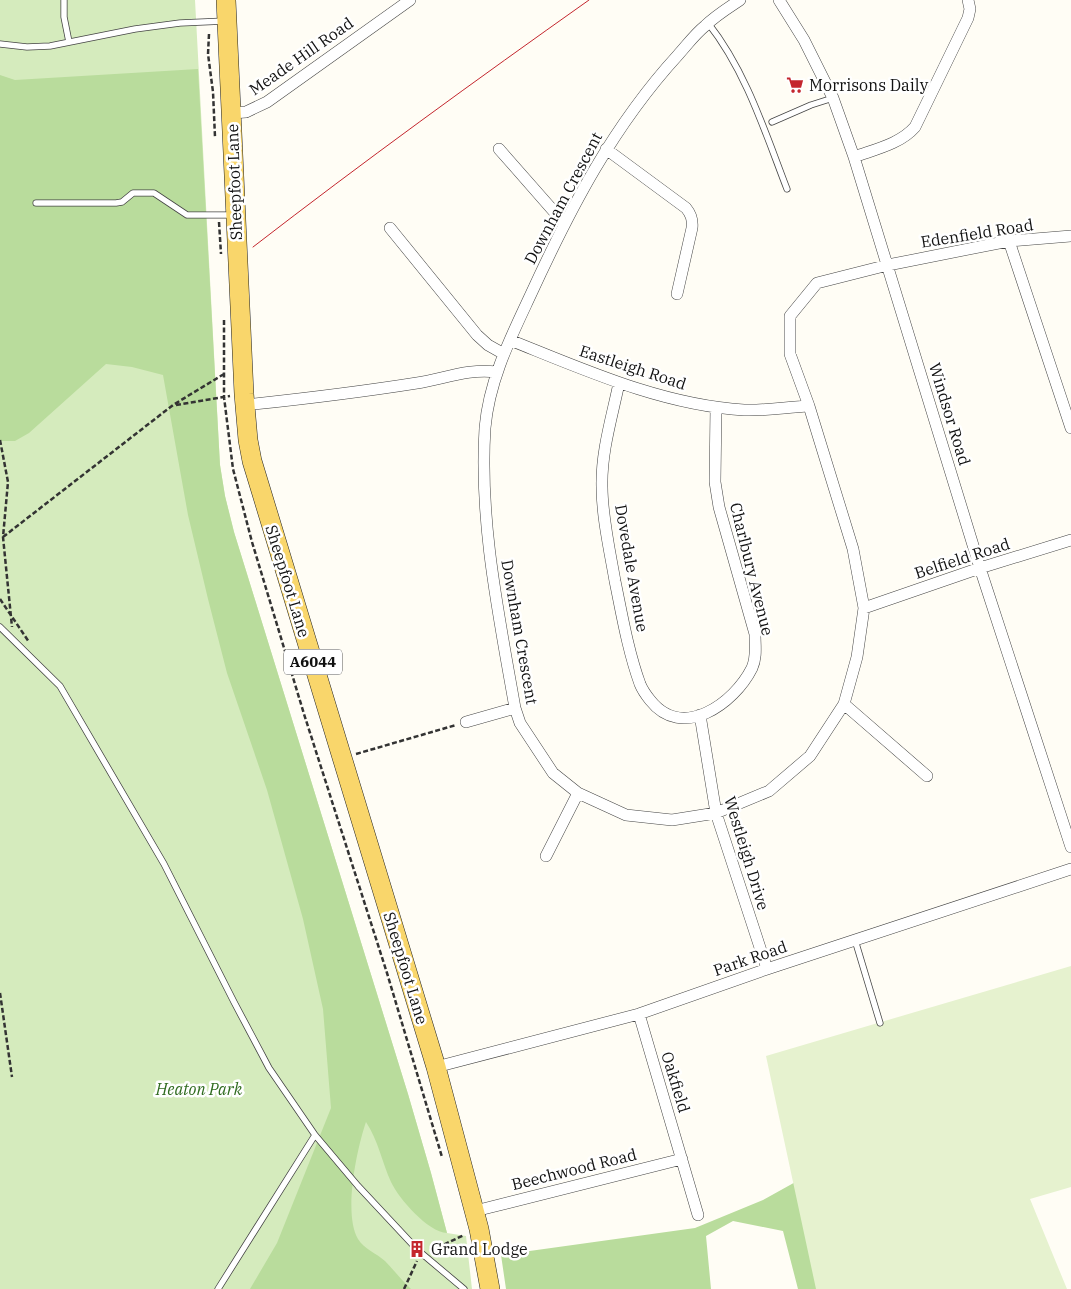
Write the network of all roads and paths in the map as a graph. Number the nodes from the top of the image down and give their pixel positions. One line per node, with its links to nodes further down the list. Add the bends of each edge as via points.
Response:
1 (64, 0): 9 (lane)
2 (226, 0): 7 (main road, Sheepfoot Lane / A6044)
3 (410, 0): 12 (street, Meade Hill Road, via 266,102 246,112)
4 (740, 0): 8 (street, Downham Crescent)
5 (779, 0): 11 (street, Windsor Road, via 804,40)
6 (968, 0): 16 (street, via 968,18 915,127 898,141)
7 (227, 20): 9 (lane, via 135,29); 12 (main road, Sheepfoot Lane / A6044)
8 (708, 23): 15 (street, Downham Crescent, via 660,74); 17 (lane, via 737,68)
9 (68, 42): 10 (lane, via 27,47)
10 (0, 44)
11 (833, 98): 13 (lane); 16 (street, Windsor Road)
12 (232, 113): 19 (main road, Sheepfoot Lane / A6044)
13 (772, 122)
14 (499, 149): 20 (street)
15 (606, 150): 20 (street, Downham Crescent); 25 (street, via 690,213 692,228)
16 (854, 157): 24 (street, Windsor Road)
17 (787, 189)
18 (36, 203): 19 (lane, via 116,203 133,193 154,193 188,215)
19 (235, 215): 31 (main road, Sheepfoot Lane / A6044)
20 (564, 223): 26 (street, Downham Crescent)
21 (390, 228): 27 (street, via 477,335 488,346)
22 (1071, 236): 23 (street, Edenfield Road)
23 (1009, 241): 24 (street, Edenfield Road); 35 (street)
24 (888, 264): 33 (street, Downham Crescent, via 816,283 790,316 790,354); 39 (street, Windsor Road)
25 (677, 294)
26 (510, 340): 27 (street, Downham Crescent); 30 (street, Eastleigh Road)
27 (504, 354): 28 (street, Downham Crescent)
28 (496, 372): 31 (street, via 473,371 364,391); 44 (street, Downham Crescent, via 485,428 484,497 496,600)
29 (224, 374): 32 (path)
30 (619, 383): 34 (street, Eastleigh Road); 45 (street, Dovedale Avenue, via 607,439 602,487 622,613 640,686 650,701 670,716)
31 (244, 400): 32 (path); 47 (main road, Sheepfoot Lane / A6044, via 252,461)
32 (173, 405): 37 (path)
33 (809, 406): 34 (street, Eastleigh Road, via 745,410); 40 (street, Downham Crescent, via 853,549)
34 (716, 407): 45 (street, Charlbury Avenue, via 715,482 719,507 755,634 756,654 752,667 732,695)
35 (1071, 428)
36 (0, 440): 37 (path, via 8,482)
37 (3, 537): 42 (path)
38 (1071, 540): 39 (street, Belfield Road)
39 (980, 568): 40 (street, Belfield Road); 51 (street, Windsor Road)
40 (864, 608): 43 (street, Downham Crescent, via 858,656)
41 (0, 626): 42 (lane)
42 (14, 641): 61 (lane, via 60,686 164,864 269,1068)
43 (844, 704): 48 (street); 50 (street, Downham Crescent, via 810,756 769,791)
44 (515, 708): 46 (street); 49 (street, Downham Crescent, via 520,723 553,773)
45 (700, 715): 50 (street, Westleigh Drive)
46 (466, 722): 47 (path)
47 (342, 758): 59 (main road, Sheepfoot Lane / A6044)
48 (927, 776)
49 (578, 793): 50 (street, Downham Crescent, via 626,815 672,820); 52 (street)
50 (716, 813): 55 (street, Westleigh Drive)
51 (1071, 847)
52 (546, 856)
53 (1071, 869): 54 (street, Park Road)
54 (855, 940): 55 (street, Park Road); 58 (lane)
55 (767, 969): 57 (street, Park Road)
56 (0, 993): 60 (path)
57 (639, 1014): 59 (street, Park Road); 62 (street, Oakfield)
58 (880, 1023)
59 (436, 1066): 63 (main road, Sheepfoot Lane / A6044)
60 (12, 1077)
61 (316, 1135): 65 (lane); 67 (lane)
62 (682, 1159): 63 (street, Beechwood Road); 64 (street, Oakfield)
63 (475, 1211): 69 (main road, Sheepfoot Lane / A6044)
64 (698, 1215)
65 (414, 1246)
66 (420, 1252): 68 (lane)
67 (218, 1289)
68 (464, 1289)
69 (490, 1289)

